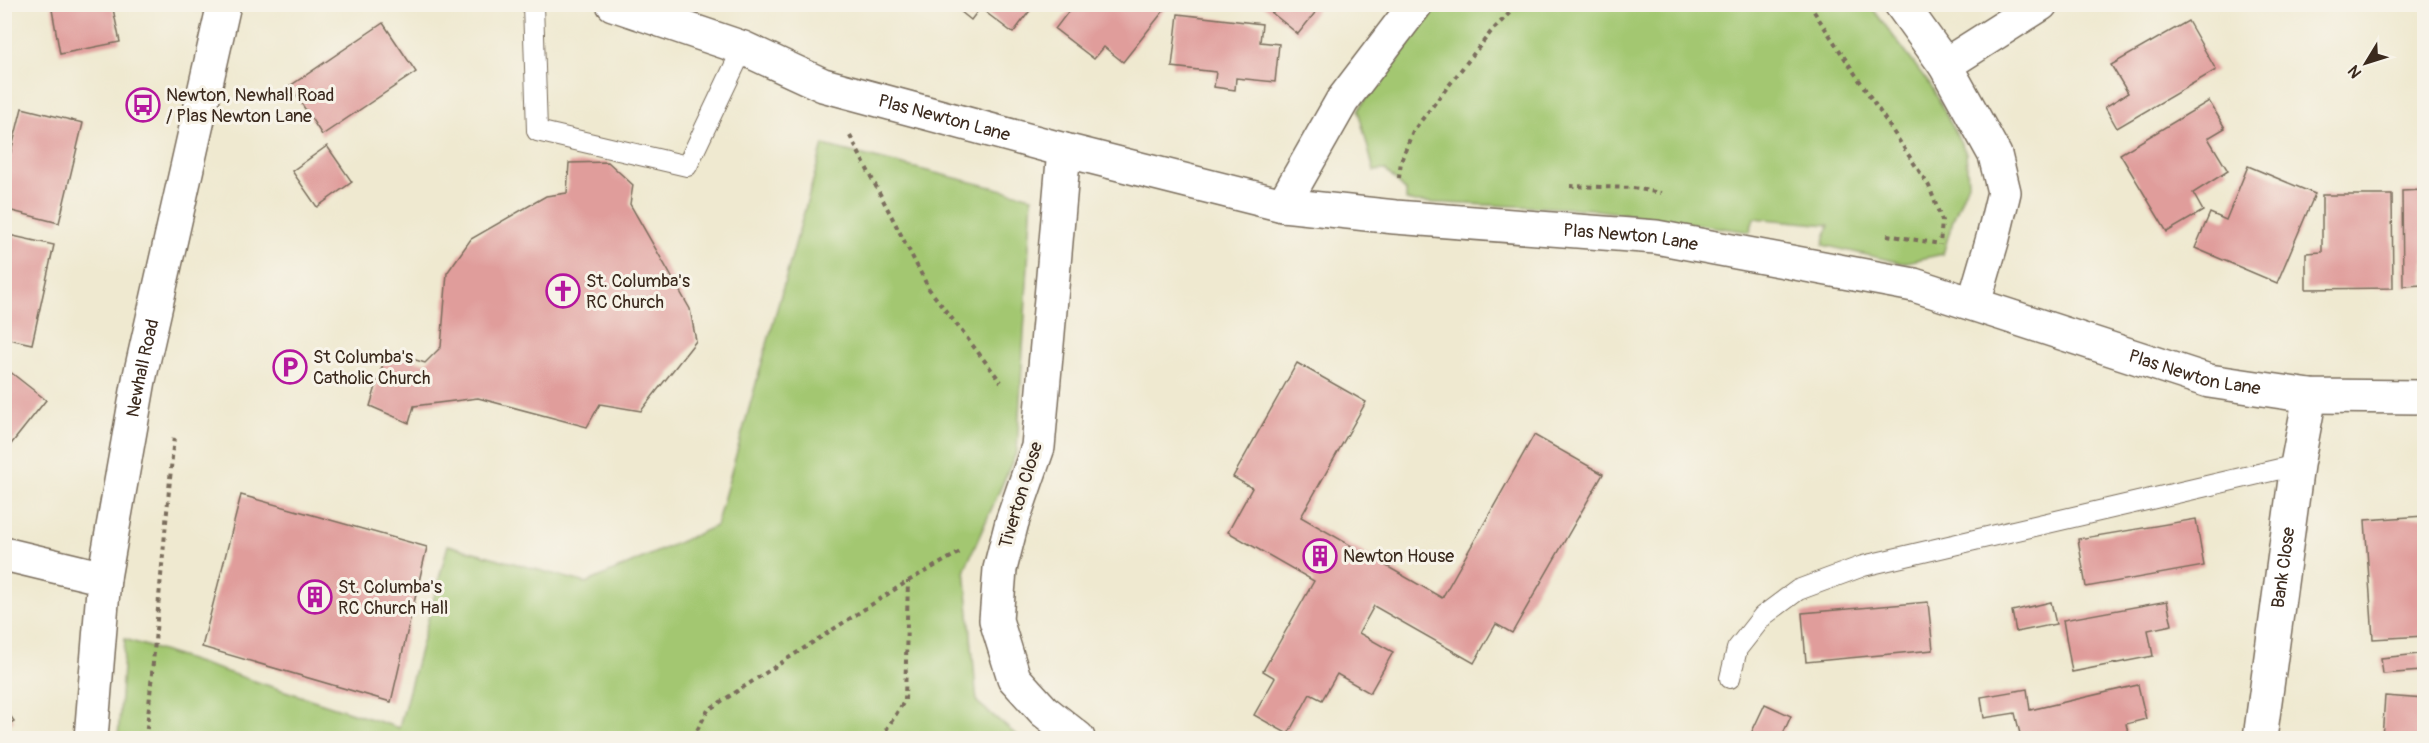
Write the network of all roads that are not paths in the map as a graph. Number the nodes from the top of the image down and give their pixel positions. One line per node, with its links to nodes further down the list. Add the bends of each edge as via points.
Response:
1 (224, 4): 16 (street, Newhall Road, via 139,380)
2 (533, 4): 7 (lane, via 537,131 687,166)
3 (614, 4): 7 (street, Plas Newton Lane)
4 (1416, 4): 10 (street, via 1342,101)
5 (1901, 4): 8 (street)
6 (2041, 4): 8 (street)
7 (743, 48): 9 (street, Plas Newton Lane, via 824,85)
8 (1945, 65): 11 (street, via 1995,155 2004,192)
9 (1065, 150): 10 (street, Plas Newton Lane); 19 (street, Tiverton Close, via 1038,447 1000,569 996,620 1014,678 1044,711)
10 (1283, 205): 11 (street, Plas Newton Lane, via 1395,218 1656,237 1914,285)
11 (1974, 303): 12 (street, Plas Newton Lane, via 2209,381)
12 (2310, 396): 13 (street, Plas Newton Lane); 14 (street, Bank Close)
13 (2424, 396)
14 (2296, 465): 17 (lane, via 1863,566 1798,590 1763,616 1737,649); 20 (street, Bank Close)
15 (4, 554): 16 (street)
16 (104, 578): 18 (street, Newhall Road)
17 (1730, 678)
18 (91, 738)
19 (1078, 738)
20 (2260, 738)

